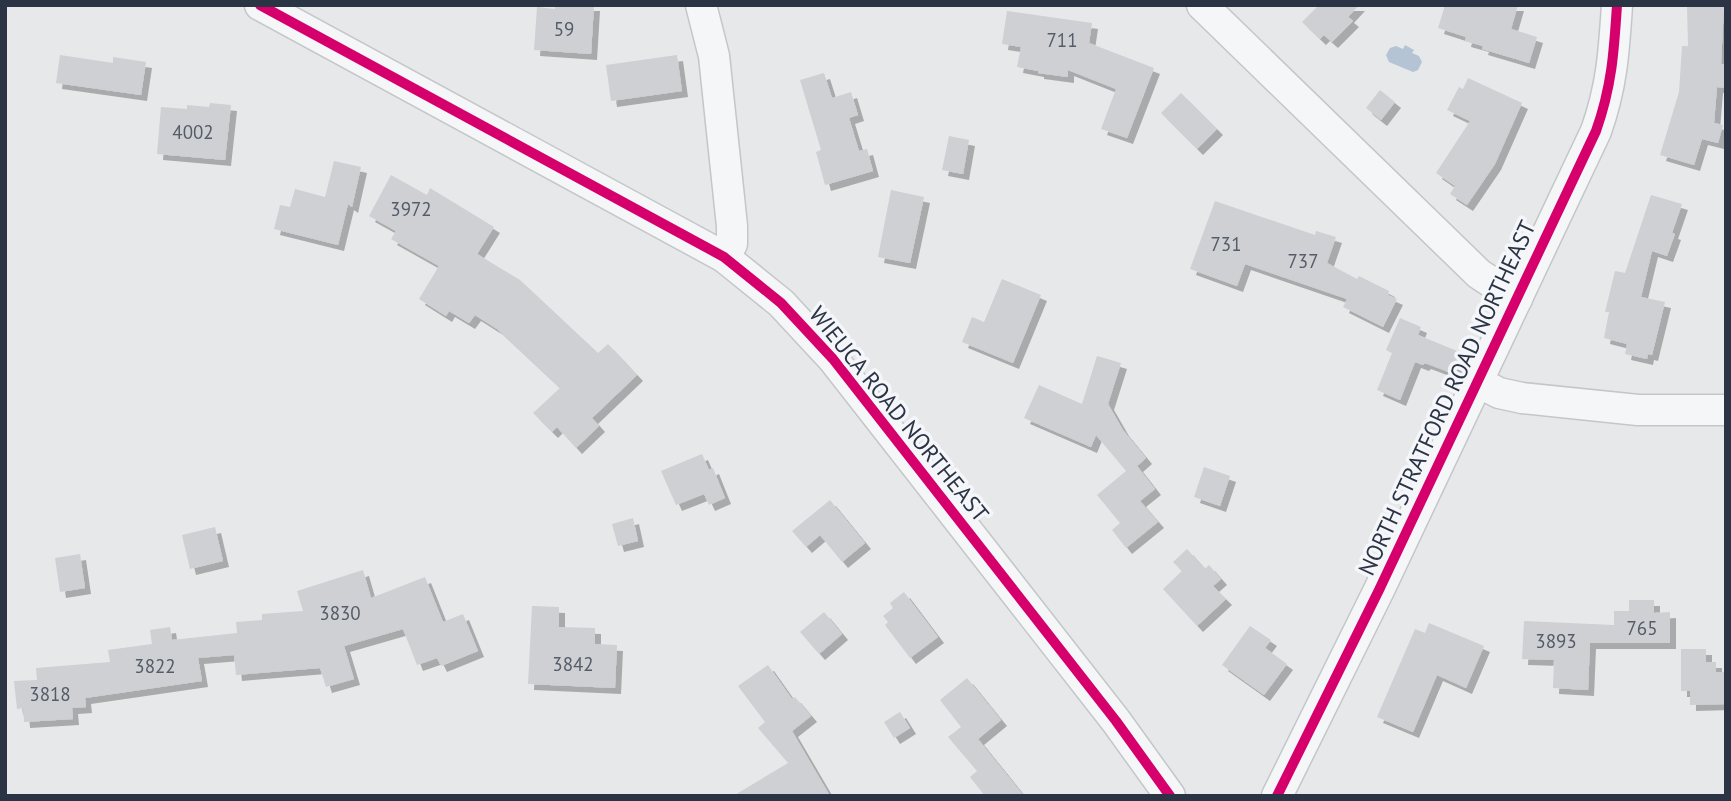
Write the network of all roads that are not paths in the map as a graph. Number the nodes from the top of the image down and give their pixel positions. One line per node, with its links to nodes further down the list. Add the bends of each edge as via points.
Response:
1 (701, 5): 5 (street, via 714,56 732,226 732,244)
2 (1202, 5): 6 (street, via 1479,274)
3 (1617, 5): 6 (street, NORTH STRATFORD ROAD NORTHEAST, via 1606,102)
4 (273, 8): 5 (street, WIEUCA ROAD NORTHEAST)
5 (724, 257): 9 (street, WIEUCA ROAD NORTHEAST, via 781,303 833,359)
6 (1517, 299): 7 (street, NORTH STRATFORD ROAD NORTHEAST)
7 (1478, 382): 8 (street, via 1522,398 1638,410); 10 (street, NORTH STRATFORD ROAD NORTHEAST)
8 (1726, 410)
9 (1170, 796)
10 (1277, 796)

